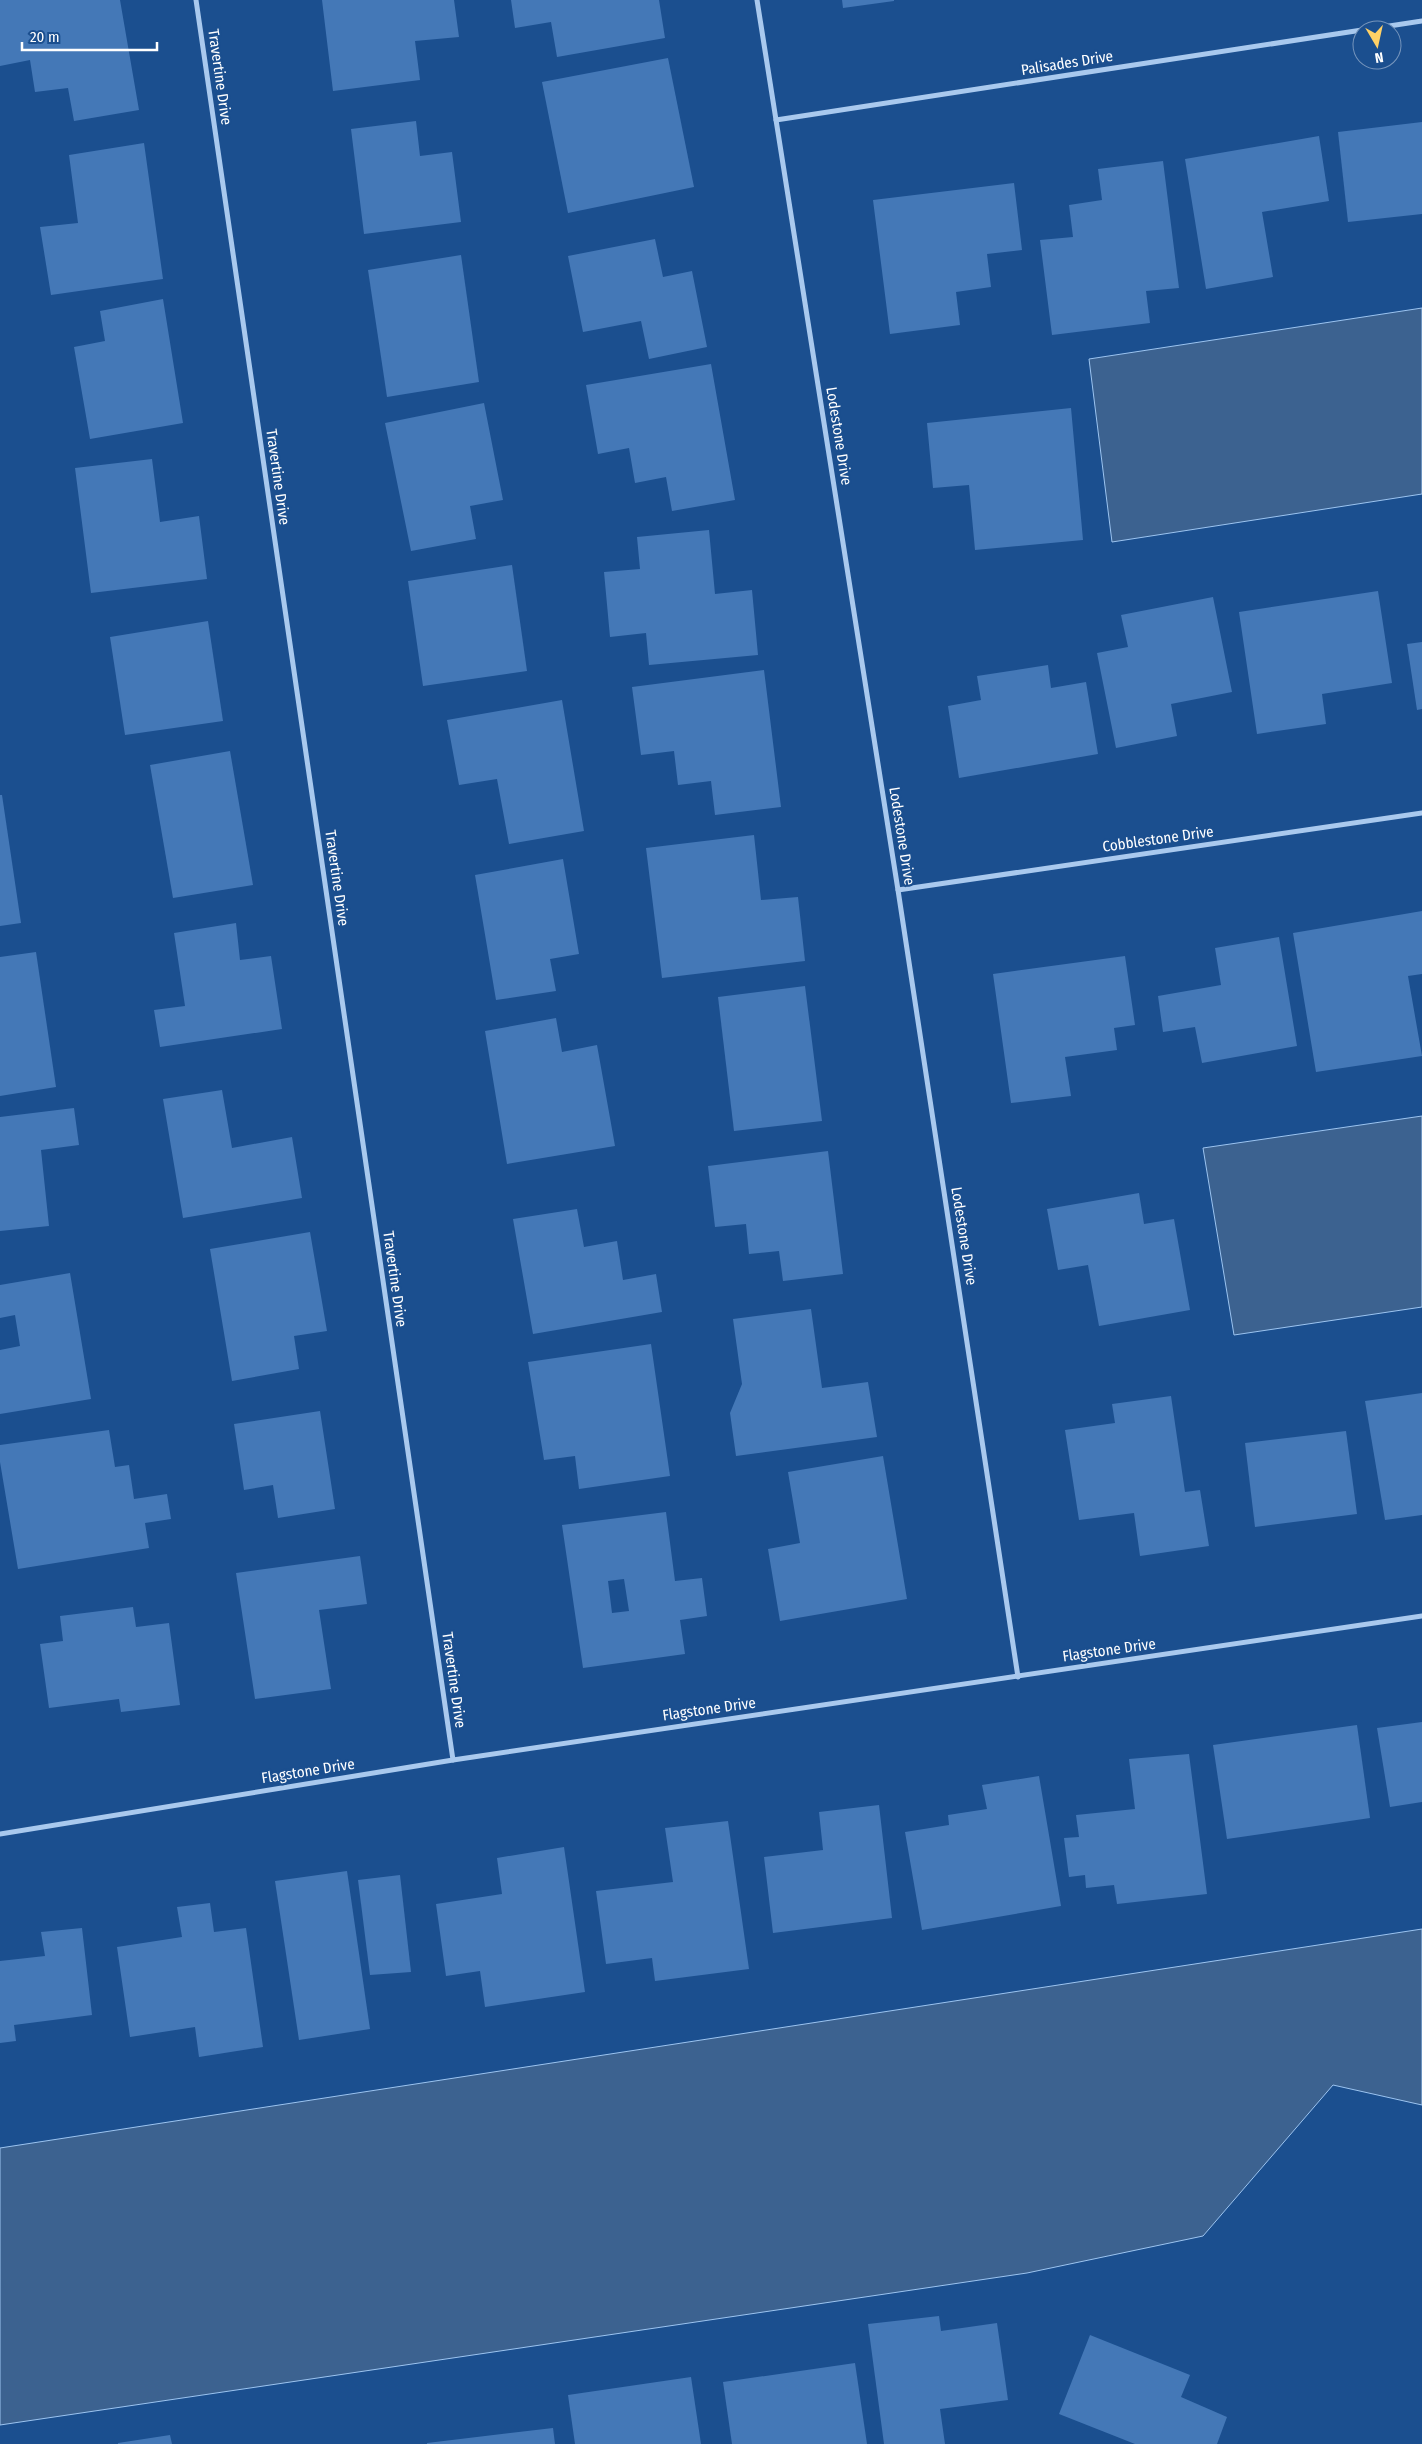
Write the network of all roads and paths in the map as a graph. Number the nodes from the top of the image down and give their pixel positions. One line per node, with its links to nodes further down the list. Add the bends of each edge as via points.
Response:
1 (196, 0): 11 (street, Travertine Drive)
2 (758, 0): 6 (street, Lodestone Drive)
3 (1422, 21): 4 (street, Palisades Drive)
4 (1402, 24)
5 (1352, 32): 6 (street, Palisades Drive)
6 (776, 120): 8 (street, Lodestone Drive)
7 (1422, 813): 8 (street, Cobblestone Drive)
8 (898, 890): 10 (street, Lodestone Drive)
9 (1422, 1616): 10 (street, Flagstone Drive)
10 (1018, 1676): 11 (street, Flagstone Drive)
11 (453, 1760): 12 (street, Flagstone Drive)
12 (0, 1834)

